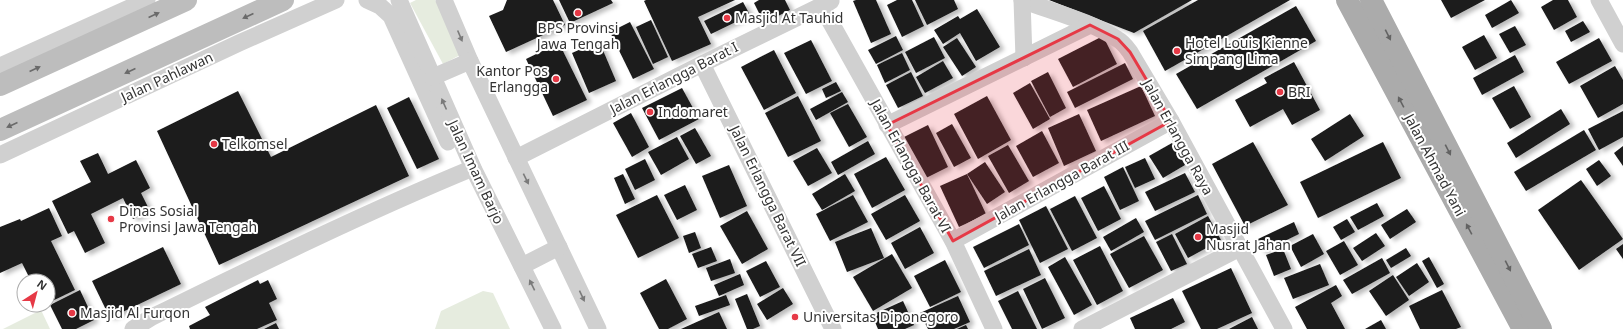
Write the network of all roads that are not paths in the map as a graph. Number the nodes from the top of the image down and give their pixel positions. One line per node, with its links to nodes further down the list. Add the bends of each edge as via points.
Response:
1 (147, 0): 18 (street)
2 (186, 0): 20 (main road, one-way to 2)
3 (283, 0): 23 (main road, Jalan Pahlawan, one-way to 23)
4 (336, 0): 24 (street, Jalan Pahlawan)
5 (367, 0): 26 (street, via 380,6 391,16 456,159)
6 (399, 0): 19 (street, Jalan Imam Barjo)
7 (444, 0): 16 (street, one-way to 16)
8 (1022, 0): 13 (street, Jalan Erlangga Raya); 15 (street)
9 (1346, 0): 40 (main road, Jalan Ahmad Yani, one-way to 9)
10 (1370, 0): 41 (main road, Jalan Ahmad Yani, one-way to 41)
11 (1599, 0): 14 (street)
12 (827, 3): 17 (street, Jalan Erlangga Barat I); 22 (street, Jalan Erlangga Barat VI)
13 (1090, 25): 15 (street); 21 (street, Jalan Erlangga Raya, via 1125,45)
14 (1623, 44)
15 (1024, 58): 22 (street)
16 (470, 61): 19 (street); 25 (street)
17 (702, 64): 25 (street, Jalan Erlangga Barat I); 36 (street, Jalan Erlangga Barat VII)
18 (0, 66)
19 (433, 77): 26 (street, Jalan Imam Barjo, one-way to 19)
20 (0, 85)
21 (1170, 121): 27 (street, Jalan Erlangga Barat III); 29 (street, Jalan Erlangga Raya)
22 (887, 125): 27 (street, Jalan Erlangga Barat VI)
23 (0, 130)
24 (0, 155)
25 (516, 158): 28 (street, one-way to 28)
26 (470, 161): 30 (street, Jalan Imam Barjo); 31 (street, via 417,191 301,244)
27 (953, 241): 37 (street, Jalan Erlangga Barat VI)
28 (559, 247): 30 (street); 35 (street, one-way to 35)
29 (1240, 248): 32 (street); 39 (street, Jalan Erlangga Raya)
30 (522, 266): 34 (street, Jalan Imam Barjo, one-way to 30)
31 (155, 323): 33 (street)
32 (1107, 323): 38 (street)
33 (133, 329)
34 (553, 329)
35 (598, 329)
36 (834, 329)
37 (994, 329)
38 (1082, 329)
39 (1284, 329)
40 (1523, 329)
41 (1541, 329)

